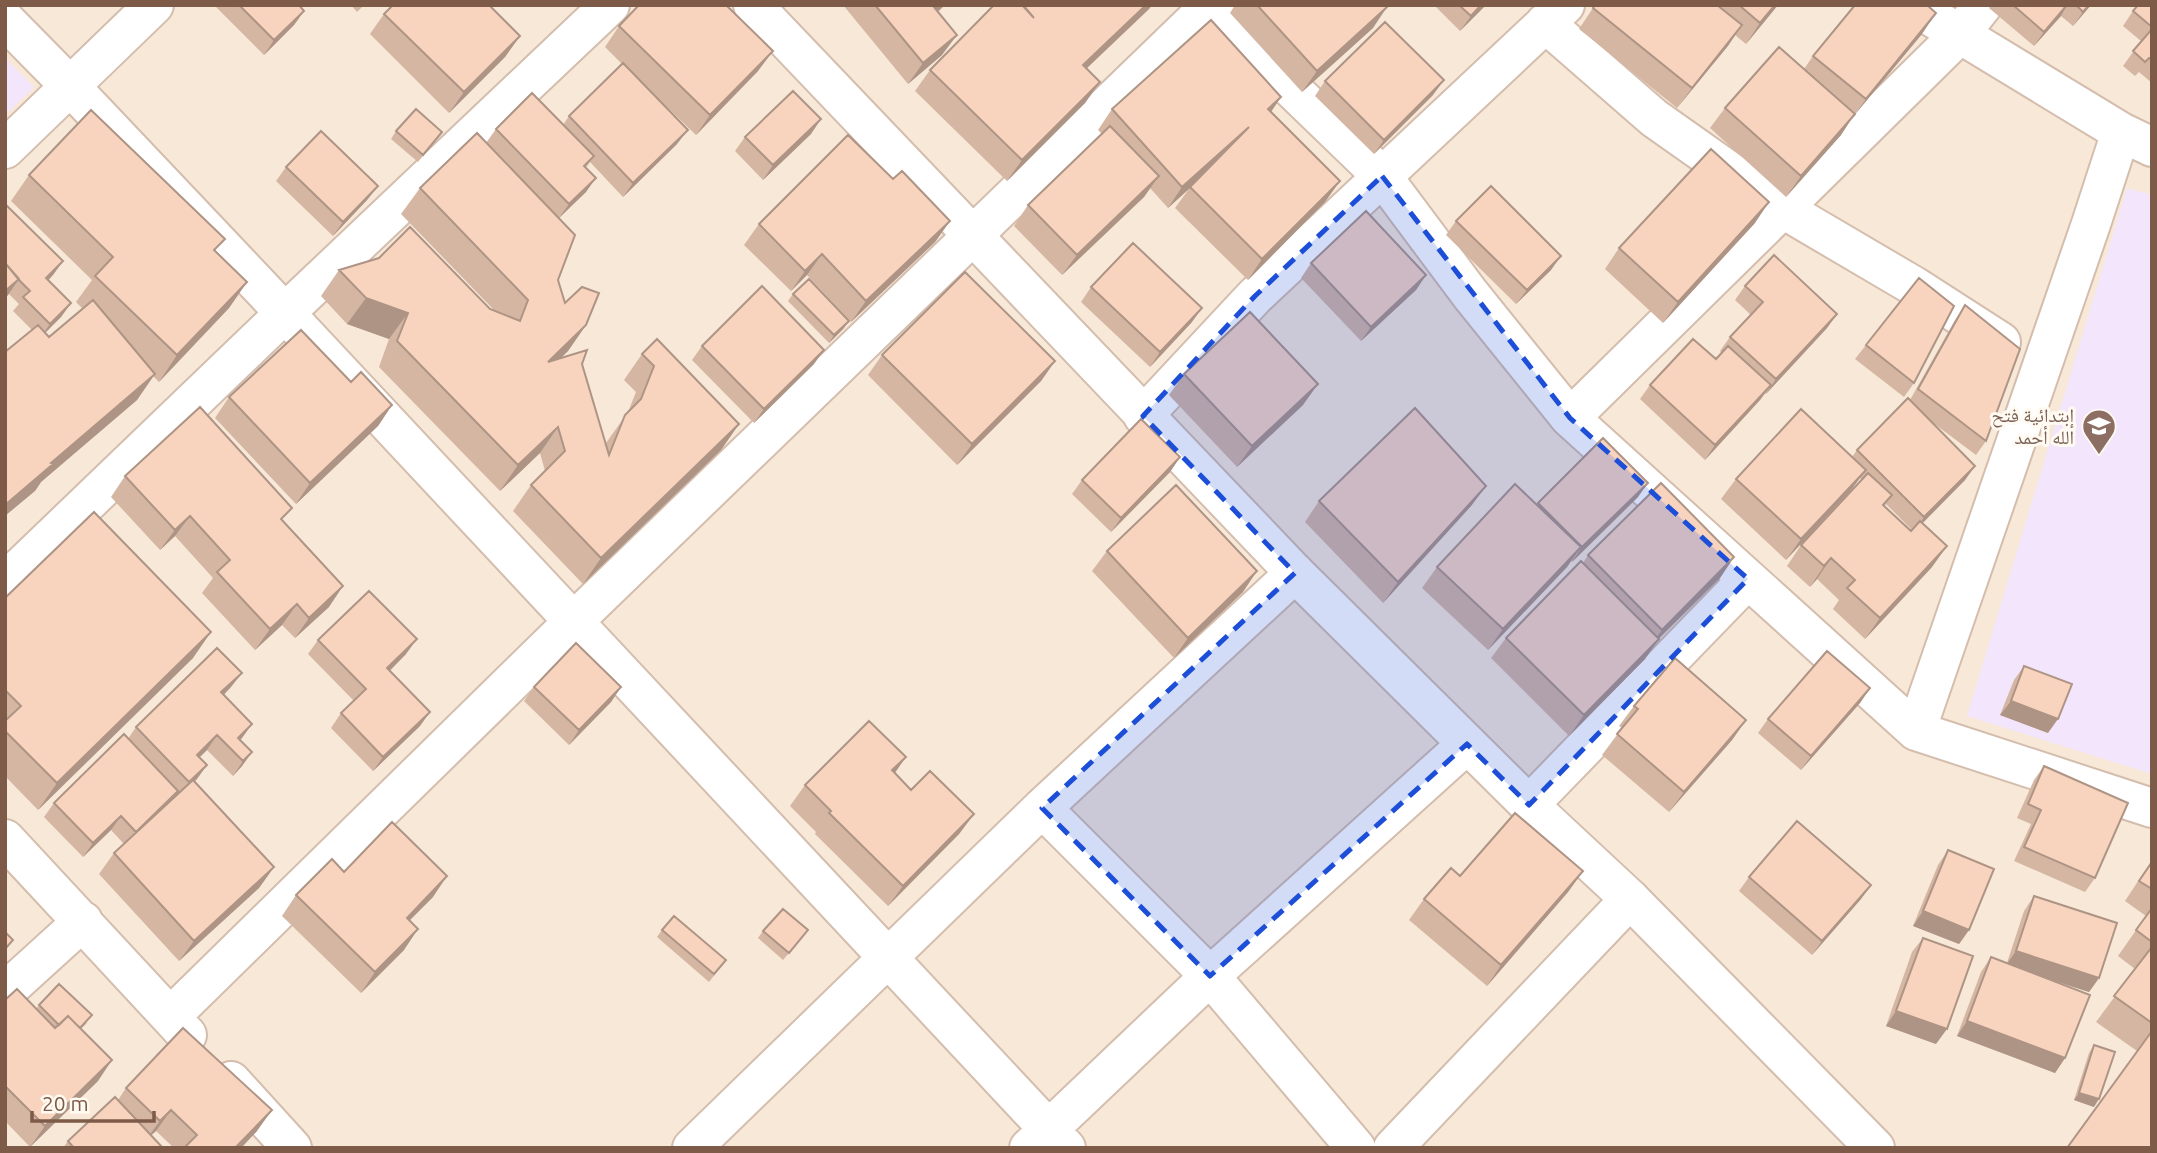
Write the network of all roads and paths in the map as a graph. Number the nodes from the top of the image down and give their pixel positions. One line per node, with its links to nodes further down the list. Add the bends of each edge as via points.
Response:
1 (154, 5): 10 (street)
2 (610, 5): 16 (street)
3 (753, 5): 15 (street)
4 (1912, 5): 9 (street)
5 (1983, 5): 9 (street)
6 (1208, 6): 13 (street); 15 (street)
7 (1555, 14): 13 (street); 14 (street, via 1654,118)
8 (5, 20): 10 (street)
9 (1960, 34): 11 (street); 14 (street)
10 (70, 86): 12 (street); 16 (street)
11 (2136, 140): 17 (street, via 2091,224)
12 (5, 149)
13 (1382, 176): 18 (street, via 1255,296); 19 (street)
14 (1783, 209): 17 (street); 19 (street)
15 (972, 235): 18 (street); 23 (street)
16 (285, 313): 22 (street); 23 (street)
17 (2042, 367): 24 (street)
18 (1143, 416): 20 (street)
19 (1570, 418): 21 (street)
20 (1295, 573): 25 (street); 27 (street)
21 (1748, 579): 24 (street); 26 (street)
22 (5, 582)
23 (574, 621): 32 (street); 35 (street)
24 (1916, 731): 28 (street)
25 (1466, 744): 26 (street); 33 (street)
26 (1529, 805): 30 (street)
27 (1042, 808): 32 (street); 33 (street)
28 (2152, 808)
29 (5, 839): 31 (street)
30 (1630, 899): 40 (street); 41 (street)
31 (83, 921): 34 (street); 35 (street)
32 (888, 957): 36 (street); 38 (street)
33 (1210, 976): 36 (street); 39 (street)
34 (5, 992)
35 (171, 1016): 37 (street)
36 (1048, 1142)
37 (291, 1148)
38 (692, 1148)
39 (1356, 1148)
40 (1393, 1148)
41 (1875, 1148)

